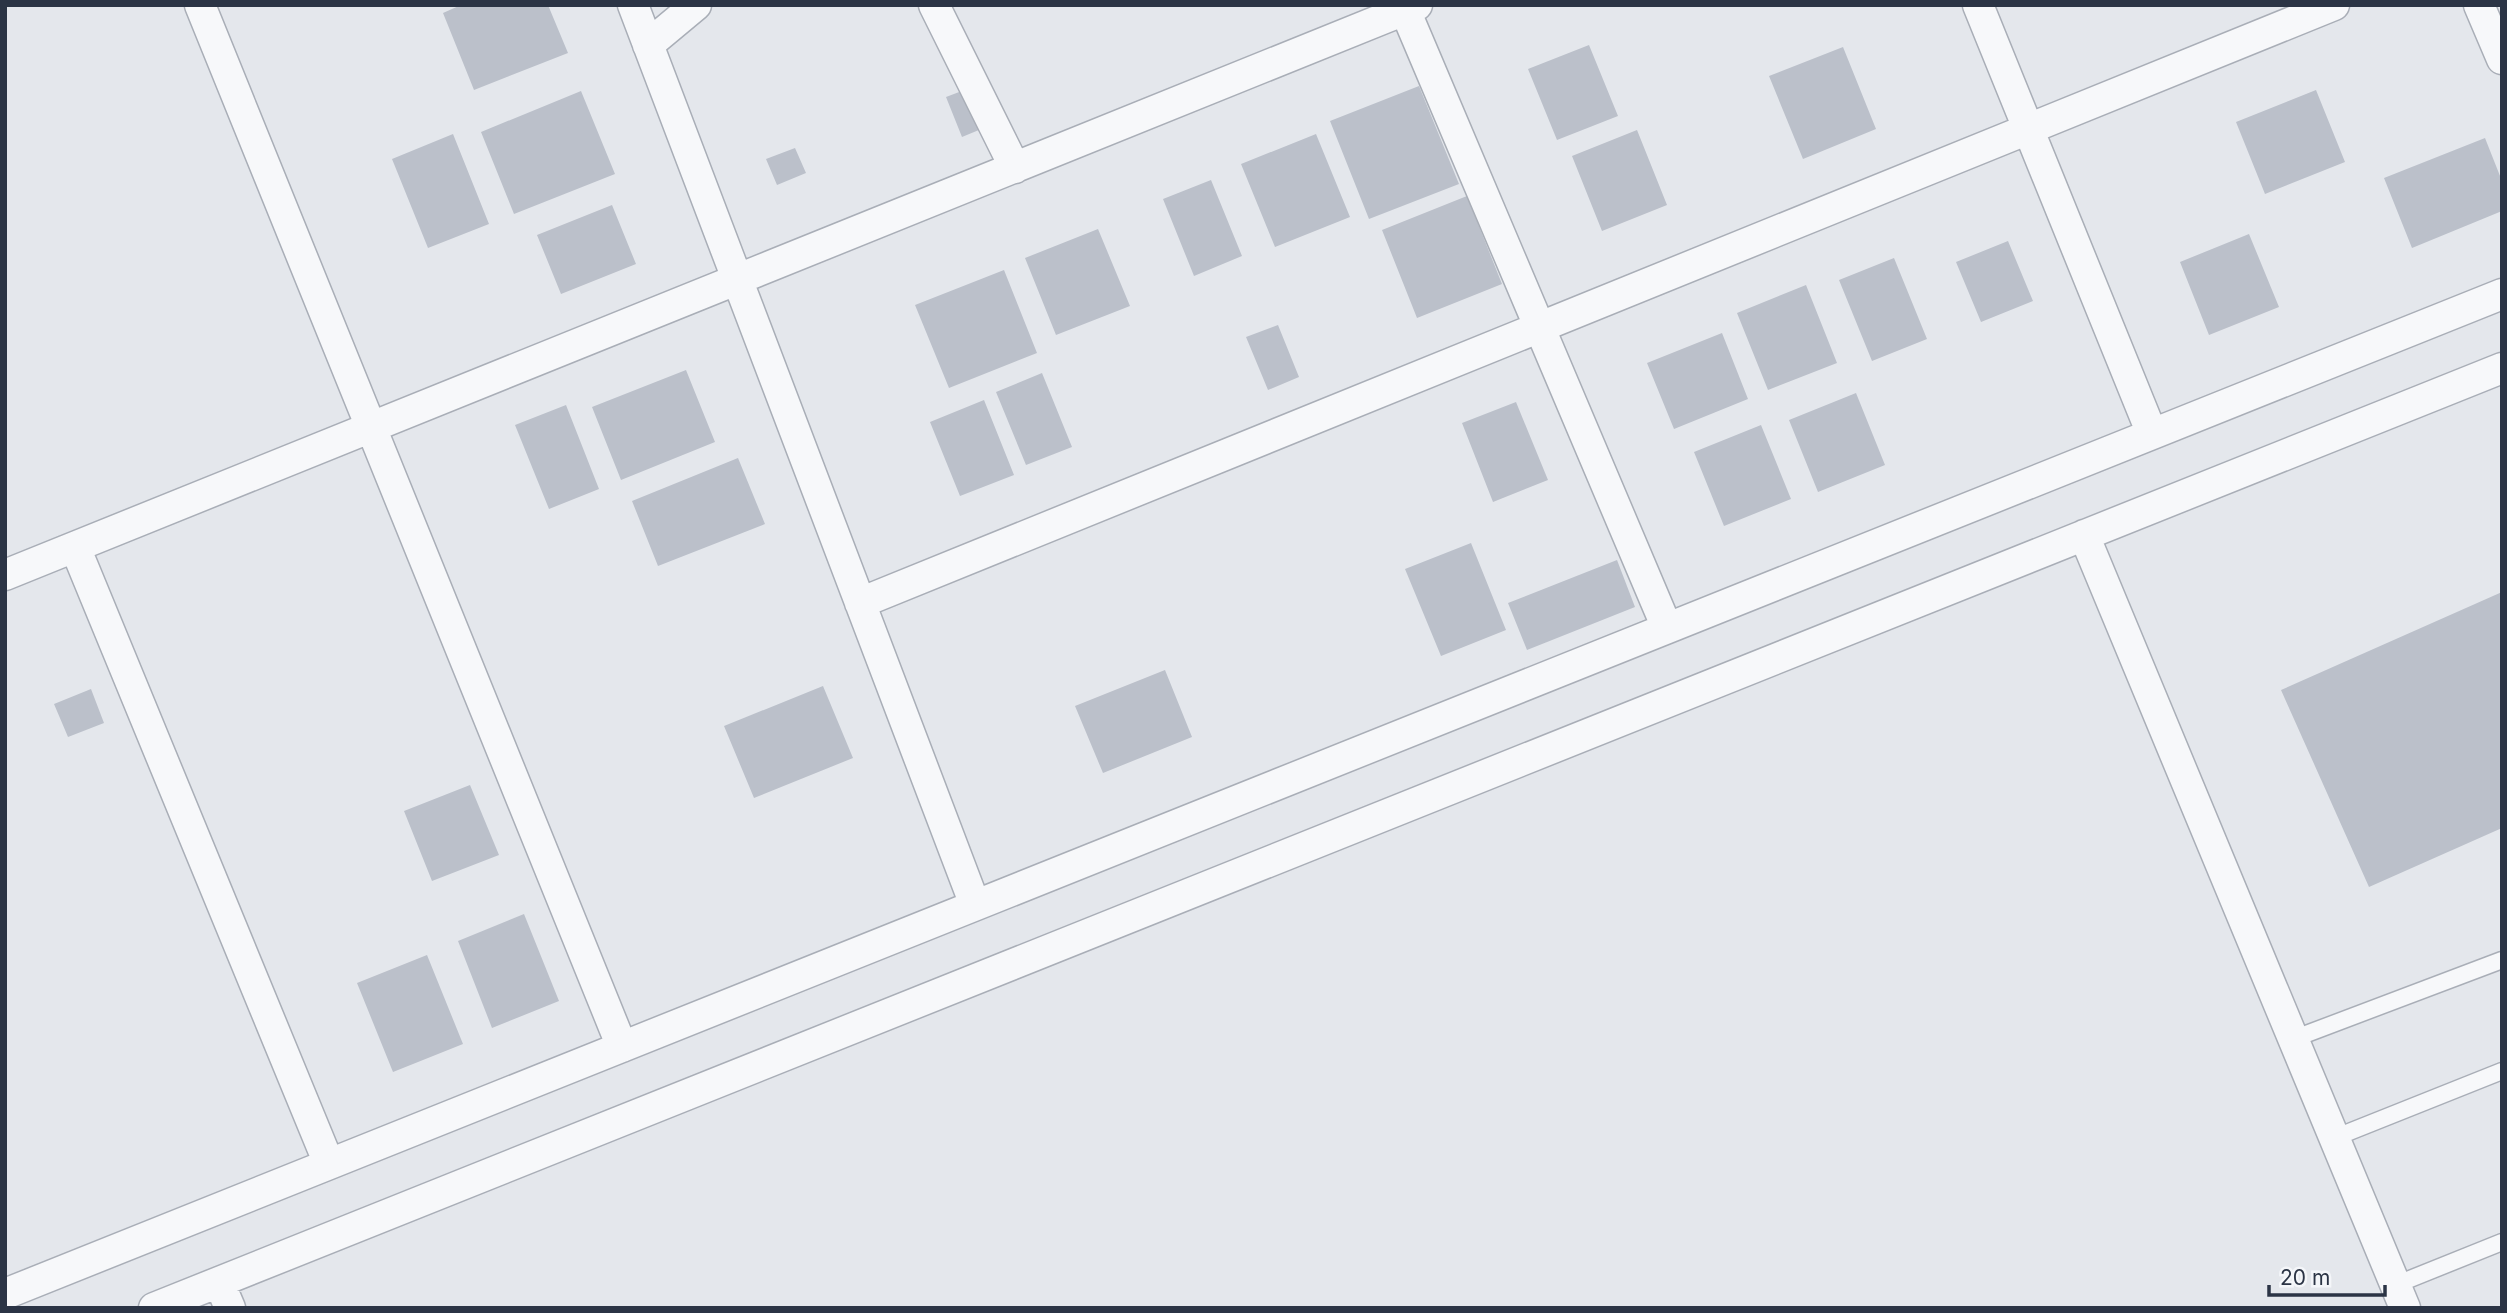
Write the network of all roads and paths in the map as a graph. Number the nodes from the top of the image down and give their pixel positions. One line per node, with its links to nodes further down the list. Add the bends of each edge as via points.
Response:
1 (200, 5): 17 (street)
2 (633, 5): 9 (street)
3 (696, 5): 9 (street)
4 (934, 5): 12 (street)
5 (1978, 5): 11 (street)
6 (2334, 5): 11 (street)
7 (2479, 5): 10 (street)
8 (1411, 8): 12 (street); 15 (street)
9 (648, 45): 13 (street)
10 (2502, 58)
11 (2028, 129): 15 (street); 18 (street)
12 (1015, 167): 13 (street)
13 (737, 279): 17 (street); 22 (street)
14 (2502, 294): 18 (street)
15 (1539, 328): 22 (street); 23 (street)
16 (2502, 368): 19 (street)
17 (371, 427): 20 (street); 27 (street)
18 (2152, 434): 23 (street)
19 (2084, 535): 26 (street); 33 (street)
20 (75, 547): 21 (street); 30 (street)
21 (5, 575)
22 (860, 603): 24 (street)
23 (1667, 628): 24 (street)
24 (975, 905): 27 (street)
25 (2502, 960): 26 (lane)
26 (2293, 1039): 29 (street)
27 (622, 1047): 30 (street)
28 (2502, 1072): 29 (lane)
29 (2334, 1138): 34 (street)
30 (330, 1164): 32 (street)
31 (2502, 1242): 34 (lane)
32 (5, 1294)
33 (225, 1295): 35 (street)
34 (2400, 1296)
35 (154, 1308)

